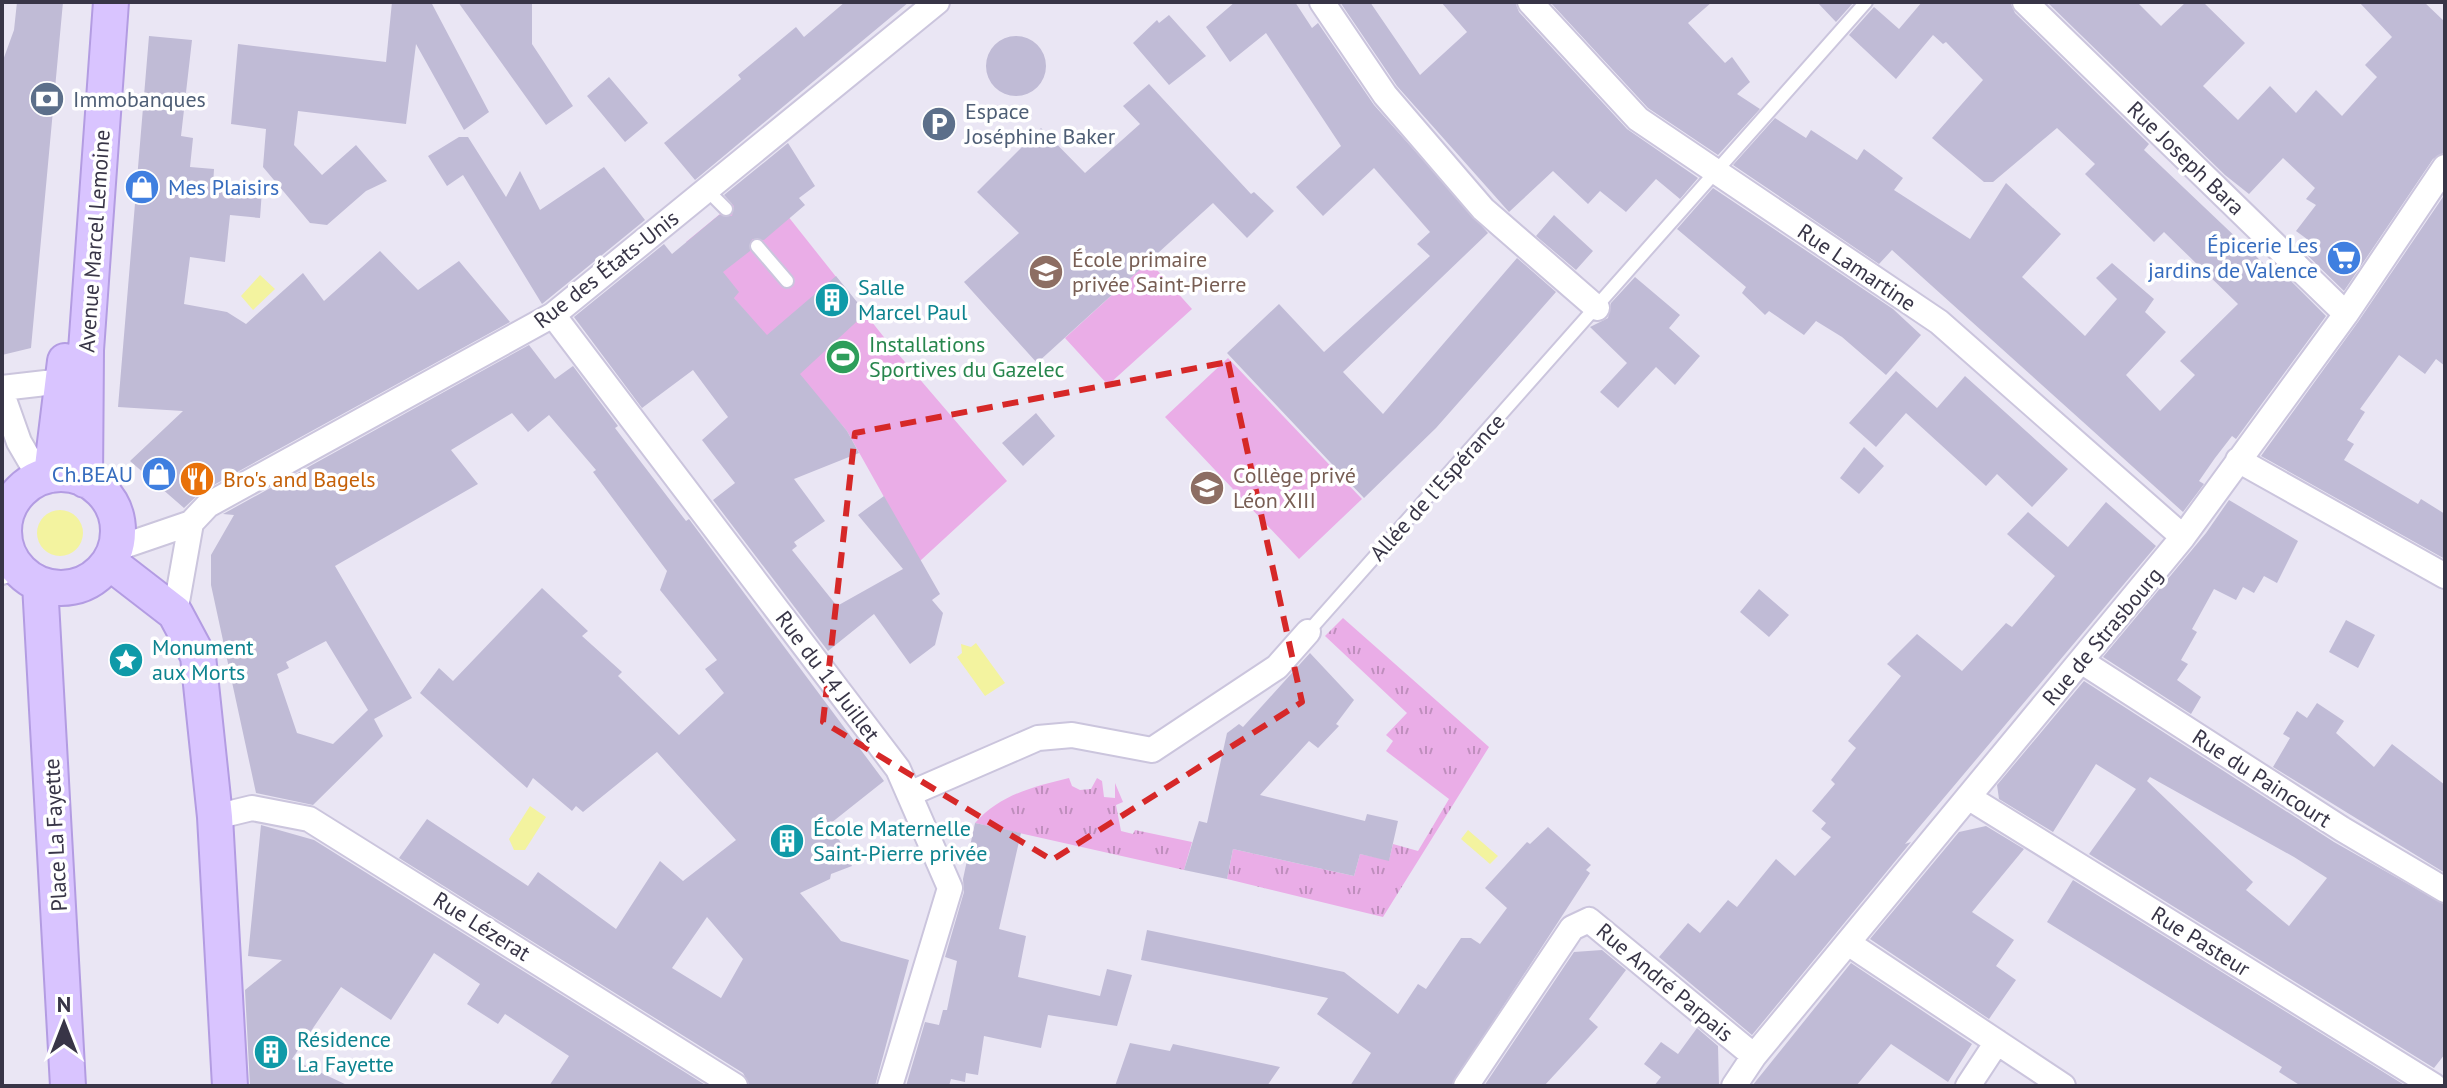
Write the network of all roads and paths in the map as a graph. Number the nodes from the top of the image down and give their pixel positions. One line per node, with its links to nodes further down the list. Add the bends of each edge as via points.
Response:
1 (937, 2): 9 (street, Rue des États-Unis)
2 (1322, 2): 13 (street, via 1385,95 1483,209)
3 (1530, 2): 8 (street, Rue Lamartine, via 1638,119)
4 (1866, 2): 8 (lane, Allée de l'Espérance)
5 (2025, 2): 14 (street, Rue Joseph Bara)
6 (102, 7): 16 (main road, Avenue Marcel Lemoine); 21 (main road, Avenue Marcel Lemoine)
7 (2445, 167): 14 (street, Rue de Strasbourg)
8 (1717, 174): 13 (lane, Allée de l'Espérance); 24 (street, Rue Lamartine, via 1939,322)
9 (707, 190): 10 (lane); 15 (street, Rue des États-Unis)
10 (726, 209)
11 (757, 246): 12 (lane)
12 (787, 281)
13 (1597, 308): 30 (lane, Allée de l'Espérance)
14 (2346, 314): 19 (street, Rue de Strasbourg)
15 (553, 315): 23 (street, Rue des États-Unis, via 208,505); 32 (street, Rue du 14 Juillet, via 890,758)
16 (63, 381): 17 (street); 20 (main road, Avenue Marcel Lemoine)
17 (2, 388)
18 (2, 394): 20 (street, via 19,442)
19 (2238, 460): 24 (street, Rue de Strasbourg); 27 (street)
20 (46, 476): 21 (main road); 22 (main road, via 18,494)
21 (85, 480): 25 (main road, via 113,509 118,533)
22 (4, 517): 26 (main road)
23 (191, 523): 25 (street, Rue des États-Unis); 29 (street)
24 (2183, 537): 31 (street, Rue de Strasbourg)
25 (112, 556): 28 (main road, via 85,582); 29 (main road)
26 (8, 567): 28 (main road)
27 (2445, 576)
28 (40, 584): 39 (main road, Place La Fayette)
29 (175, 613): 34 (main road, via 198,656)
30 (1308, 632): 32 (street, Allée de l'Espérance, via 1277,667 1152,750 1072,735 1038,738)
31 (2081, 661): 33 (street, Rue de Strasbourg); 35 (street, Rue du Paincourt)
32 (909, 794): 42 (street, Rue du 14 Juillet, via 950,888)
33 (1968, 797): 36 (street, Rue de Strasbourg); 47 (street, Rue Pasteur)
34 (215, 817): 40 (main road); 41 (street, Rue Lézerat, via 252,808 309,819)
35 (2445, 890)
36 (1848, 943): 37 (street); 38 (street, Rue de Strasbourg)
37 (1997, 1042): 45 (street); 46 (street)
38 (1754, 1056): 43 (street, Rue André Parpais, via 1589,920 1572,928); 44 (street, Rue de Strasbourg)
39 (68, 1086)
40 (230, 1086)
41 (735, 1086)
42 (890, 1086)
43 (1466, 1086)
44 (1734, 1086)
45 (1968, 1086)
46 (2063, 1086)
47 (2434, 1086)

